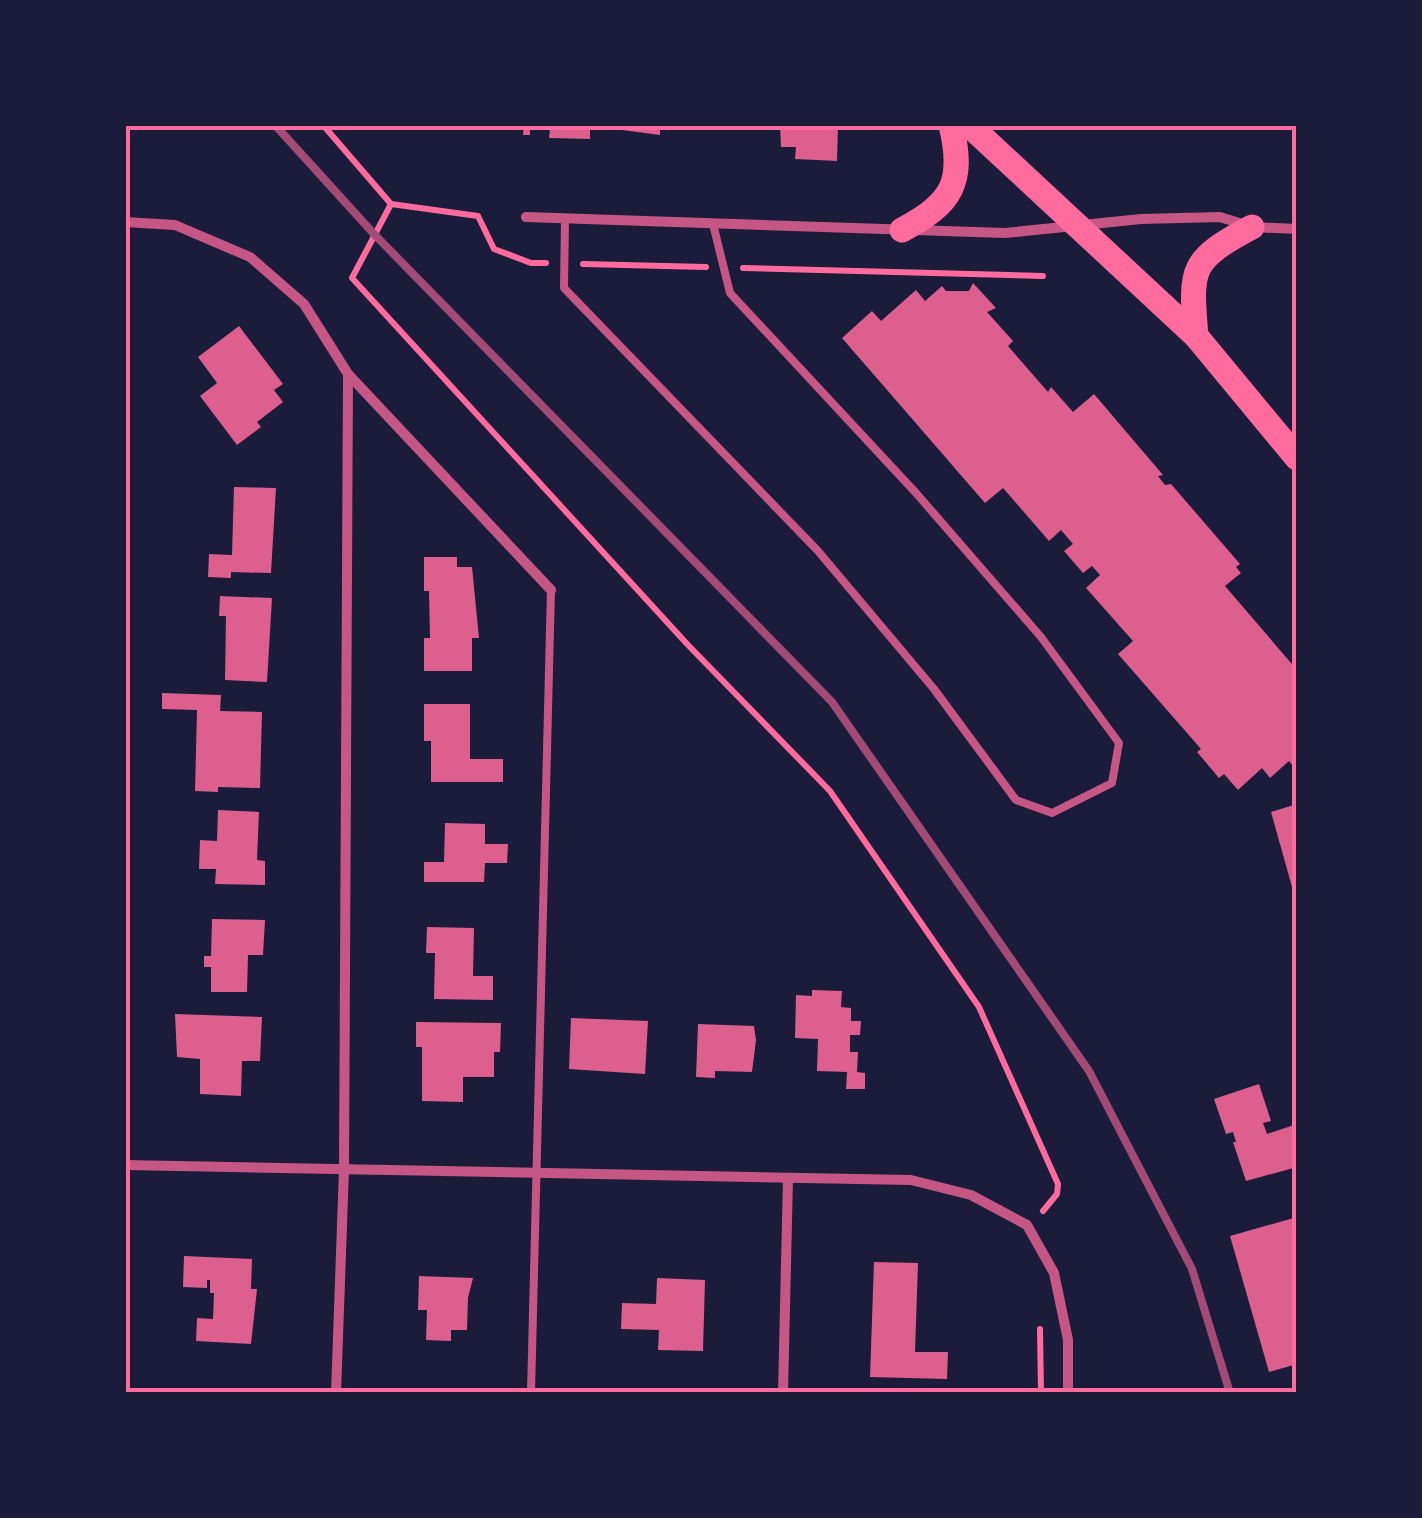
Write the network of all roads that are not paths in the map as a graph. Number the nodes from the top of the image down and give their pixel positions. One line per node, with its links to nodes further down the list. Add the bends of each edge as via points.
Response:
1 (951, 125): 10 (main road, via 953,192 931,215)
2 (969, 125): 7 (main road)
3 (526, 217): 4 (street)
4 (566, 218): 6 (street); 6 (lane, via 564,288 818,552 934,689 1016,800 1052,813 1112,783 1119,743 1029,622 730,293)
5 (125, 222): 12 (street, via 175,224 250,256 304,304)
6 (713, 224): 10 (street)
7 (1077, 225): 8 (street, via 1171,217 1220,218); 10 (street, via 1004,233); 11 (main road)
8 (1252, 227): 9 (street); 11 (main road, via 1198,264 1192,292)
9 (1297, 229)
10 (902, 230)
11 (1196, 336): 13 (main road)
12 (348, 374): 14 (street); 16 (street)
13 (1297, 458)
14 (552, 590): 17 (lane)
15 (125, 1166): 16 (street)
16 (344, 1170): 17 (street); 19 (street)
17 (536, 1174): 18 (street); 20 (lane)
18 (788, 1178): 21 (street); 22 (street, via 911,1180 972,1195 1028,1225 1054,1274 1068,1340)
19 (336, 1393)
20 (531, 1393)
21 (783, 1393)
22 (1068, 1393)

